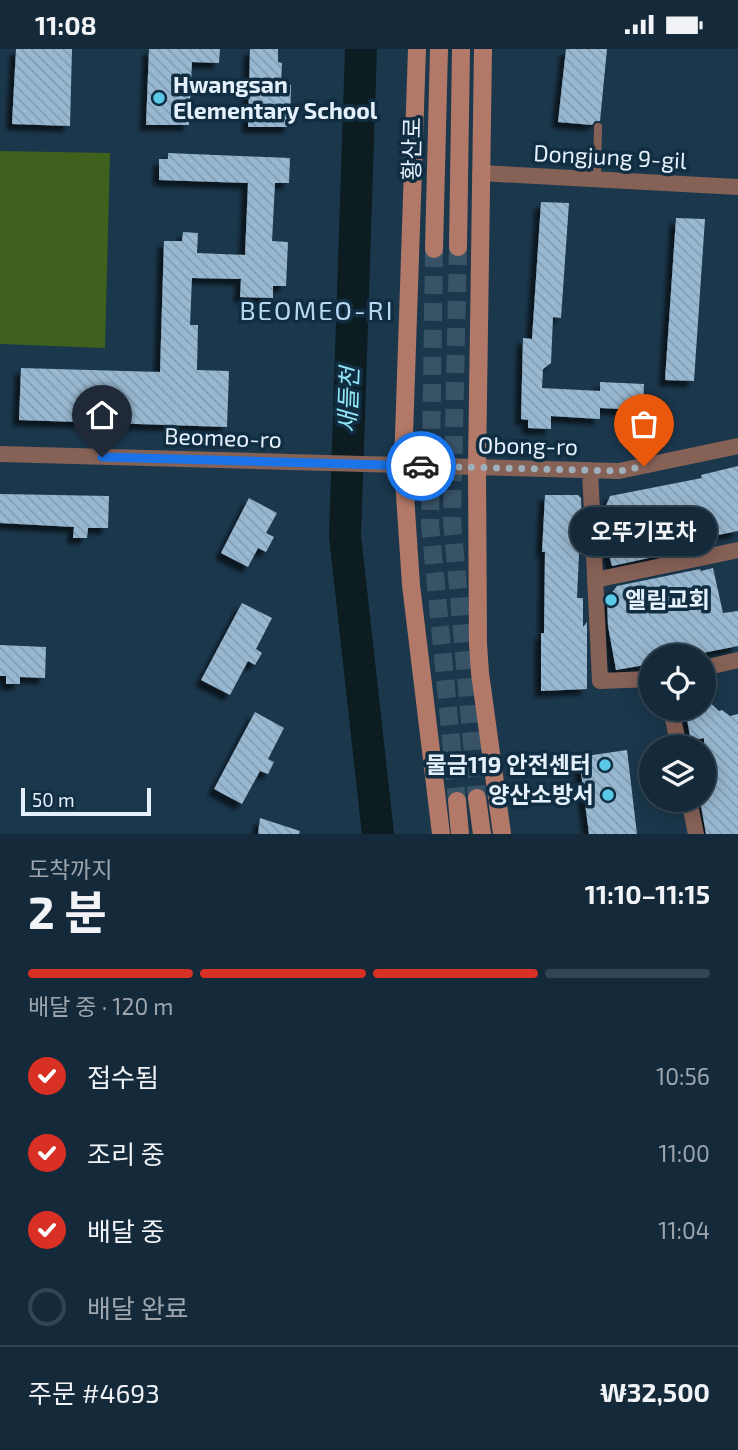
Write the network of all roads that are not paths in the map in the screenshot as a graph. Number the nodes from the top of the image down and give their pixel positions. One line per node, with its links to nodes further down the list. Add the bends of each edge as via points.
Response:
1 (417, 49): 13 (main road)
2 (439, 49): 10 (main road, 황산로)
3 (461, 49): 9 (main road, 황산로)
4 (483, 49): 6 (main road)
5 (598, 127): 7 (lane)
6 (480, 173): 7 (street, Dongjung 9-gil); 14 (main road)
7 (597, 179): 8 (street, Dongjung 9-gil)
8 (738, 187)
9 (458, 247)
10 (434, 249)
11 (738, 446): 15 (street, Obong-ro, via 620,471)
12 (0, 454): 13 (street, Beomeo-ro)
13 (403, 465): 14 (street, Obong-ro); 24 (main road, via 411,585)
14 (477, 467): 15 (street, Obong-ro); 27 (main road, via 480,673)
15 (590, 470): 17 (street)
16 (738, 550): 17 (street)
17 (595, 580): 20 (street, via 600,681)
18 (738, 660): 19 (street)
19 (716, 665)
20 (639, 679)
21 (477, 798): 26 (main road)
22 (457, 801): 25 (main road)
23 (691, 812): 28 (street)
24 (441, 834)
25 (460, 834)
26 (482, 834)
27 (502, 834)
28 (695, 834)

